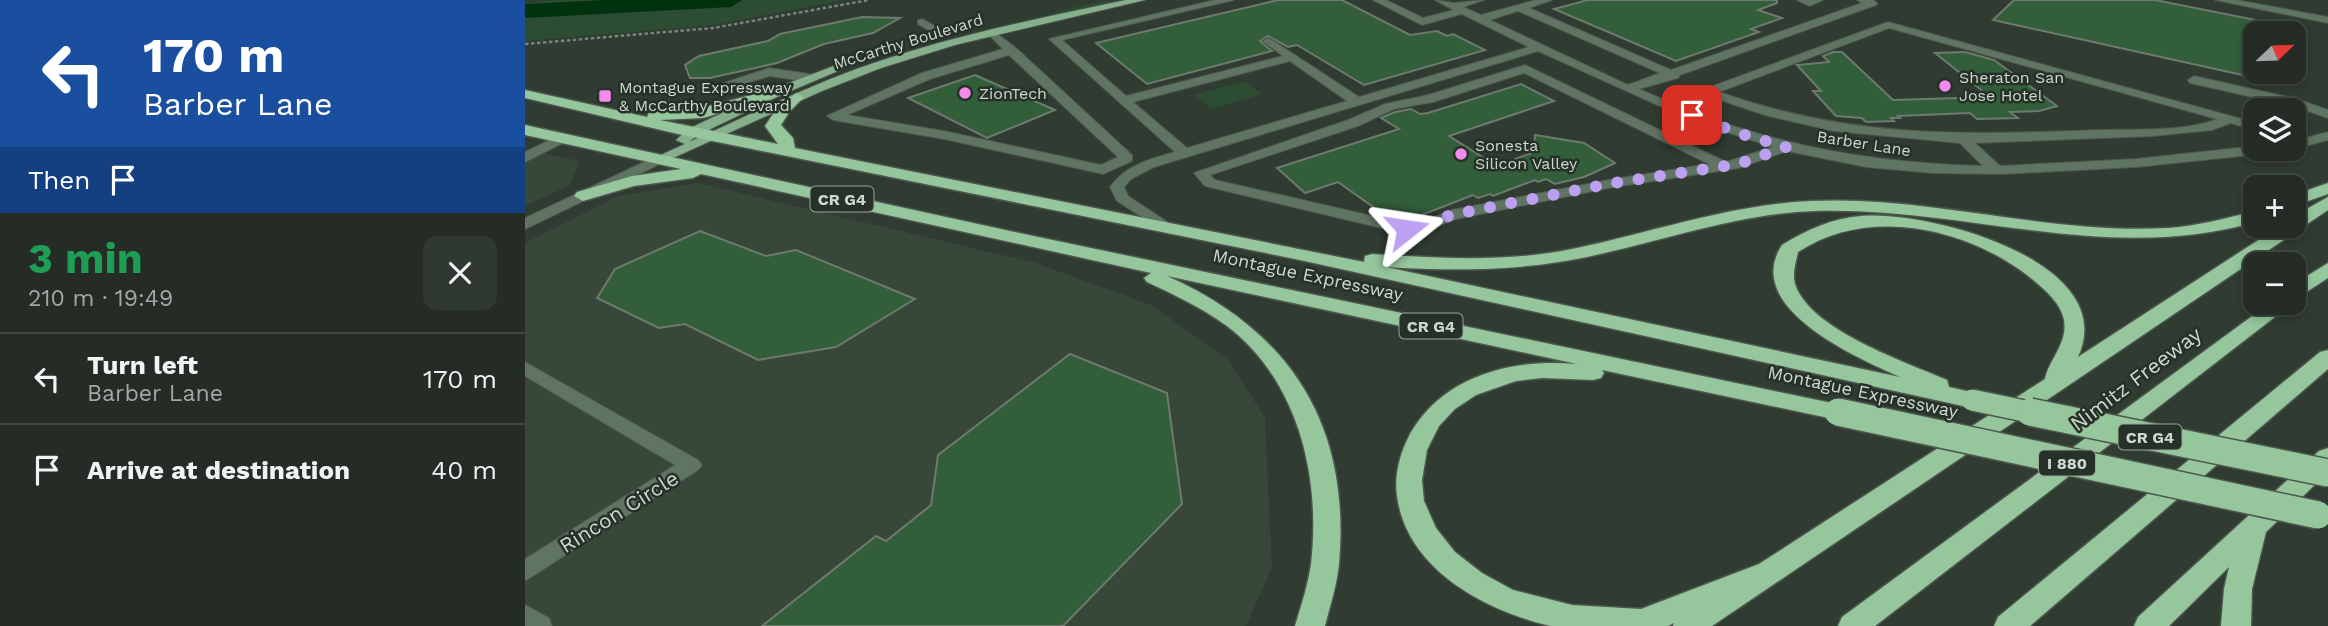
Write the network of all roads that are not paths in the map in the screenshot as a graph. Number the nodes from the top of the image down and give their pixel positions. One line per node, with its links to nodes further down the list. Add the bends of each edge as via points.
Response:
1 (1091, 0): 19 (main road, McCarthy Boulevard)
2 (1140, 0): 17 (main road, McCarthy Boulevard)
3 (1229, 0): 11 (street)
4 (1378, 0): 12 (street, via 1422,22)
5 (1479, 0): 12 (street)
6 (1547, 0): 13 (street)
7 (1802, 0): 8 (street)
8 (1818, 0)
9 (1862, 0): 25 (street, via 1872,3)
10 (2220, 0): 15 (street)
11 (1201, 3): 20 (street)
12 (1452, 6): 14 (street, Barber Lane)
13 (1519, 8): 14 (street); 25 (street)
14 (1480, 19): 22 (street, Barber Lane)
15 (2328, 20)
16 (922, 22): 19 (street)
17 (1036, 23): 18 (main road, McCarthy Boulevard); 20 (street)
18 (991, 33): 23 (street); 34 (main road, McCarthy Boulevard, via 897,58)
19 (942, 34): 26 (main road, McCarthy Boulevard)
20 (1054, 39): 35 (street)
21 (1269, 41): 24 (street)
22 (1541, 47): 28 (street, Barber Lane); 33 (street)
23 (1011, 50): 58 (street, via 1127,158); 58 (street, via 926,76 833,116 1103,170)
24 (1291, 57): 35 (street); 36 (street)
25 (1674, 75): 28 (street)
26 (809, 78): 29 (street, via 769,72); 30 (main road, McCarthy Boulevard)
27 (2194, 80): 38 (street)
28 (1630, 88): 37 (street, Barber Lane)
29 (706, 91)
30 (777, 92): 40 (highway, via 703,113); 45 (main road, McCarthy Boulevard)
31 (1707, 92): 37 (street); 41 (street, via 1888,25); 49 (street, via 1814,126 1876,135)
32 (525, 94): 40 (highway, Montague Expressway / CR G4)
33 (1408, 94): 36 (street); 43 (street); 57 (street, via 1429,99 1525,69)
34 (797, 97): 47 (main road, McCarthy Boulevard); 52 (highway, via 773,126 785,138)
35 (1124, 100): 54 (street)
36 (1359, 103): 39 (street)
37 (1671, 106): 51 (street, Barber Lane)
38 (2328, 114)
39 (1318, 115): 43 (street); 54 (street)
40 (621, 117): 45 (highway, Montague Expressway / CR G4)
41 (2231, 119): 42 (street); 49 (street, via 2212,126 2153,132)
42 (2243, 123)
43 (1338, 128): 57 (street, via 1201,173 1210,183 1407,229 1451,215)
44 (525, 130): 48 (highway, Montague Expressway / CR G4)
45 (693, 132): 47 (highway, Montague Expressway / CR G4); 56 (main road, McCarthy Boulevard)
46 (2328, 136): 50 (street)
47 (717, 137): 52 (highway, Montague Expressway / CR G4); 56 (main road, McCarthy Boulevard)
48 (562, 138): 55 (street); 56 (highway, Montague Expressway / CR G4)
49 (1964, 139): 59 (street)
50 (2306, 141)
51 (1786, 147): 57 (street); 59 (street, Barber Lane, via 1886,166)
52 (787, 151): 68 (highway, Montague Expressway / CR G4)
53 (2243, 152): 59 (street, Barber Lane)
54 (1185, 154): 58 (street)
55 (525, 158)
56 (659, 159): 60 (highway, Montague Expressway / CR G4); 62 (street)
57 (1723, 166)
58 (1127, 169): 68 (street, via 1117,187 1122,198)
59 (1995, 169)
60 (723, 172): 62 (highway, via 678,173); 70 (highway, Montague Expressway / CR G4)
61 (2328, 188): 63 (highway)
62 (583, 196): 67 (street)
63 (2306, 196)
64 (2328, 202): 65 (highway)
65 (2306, 216)
66 (2243, 220): 71 (highway, via 2172,234 2125,234 1880,207 1822,206 1748,213 1531,261 1428,263)
67 (526, 222)
68 (1167, 228): 71 (highway, Montague Expressway / CR G4)
69 (2273, 238): 78 (highway)
70 (1024, 240): 79 (highway, Montague Expressway / CR G4); 88 (highway, via 1178,287 1222,313 1262,346 1293,386 1314,434 1326,493 1325,564)
71 (1300, 254): 77 (highway, Montague Expressway / CR G4)
72 (2328, 269): 73 (highway)
73 (2306, 285)
74 (2267, 315): 90 (highway, Nimitz Freeway / I 880)
75 (2328, 357): 91 (highway)
76 (525, 368): 84 (street, Rincon Circle, via 691,466)
77 (1885, 372): 78 (highway, via 1804,312 1787,287 1784,271 1789,249 1812,233 1873,220 1960,235 2010,256 2054,287 2076,321 2071,352); 81 (highway, Montague Expressway / CR G4, bridge, via 1972,401)
78 (2052, 383): 85 (highway)
79 (1838, 412): 82 (highway, Montague Expressway / CR G4, bridge); 85 (highway, via 1567,370 1535,370 1492,379 1450,398 1424,426 1411,458 1411,500 1433,548 1465,579 1519,609 1581,623 1643,622)
80 (2328, 457): 83 (highway)
81 (2328, 473)
82 (2325, 517)
83 (2254, 527): 92 (highway); 93 (highway, via 2238,589)
84 (525, 571)
85 (1769, 572): 89 (highway)
86 (525, 615): 87 (street)
87 (540, 626)
88 (1310, 626)
89 (1688, 626)
90 (1853, 626)
91 (2009, 626)
92 (2149, 626)
93 (2237, 626)

